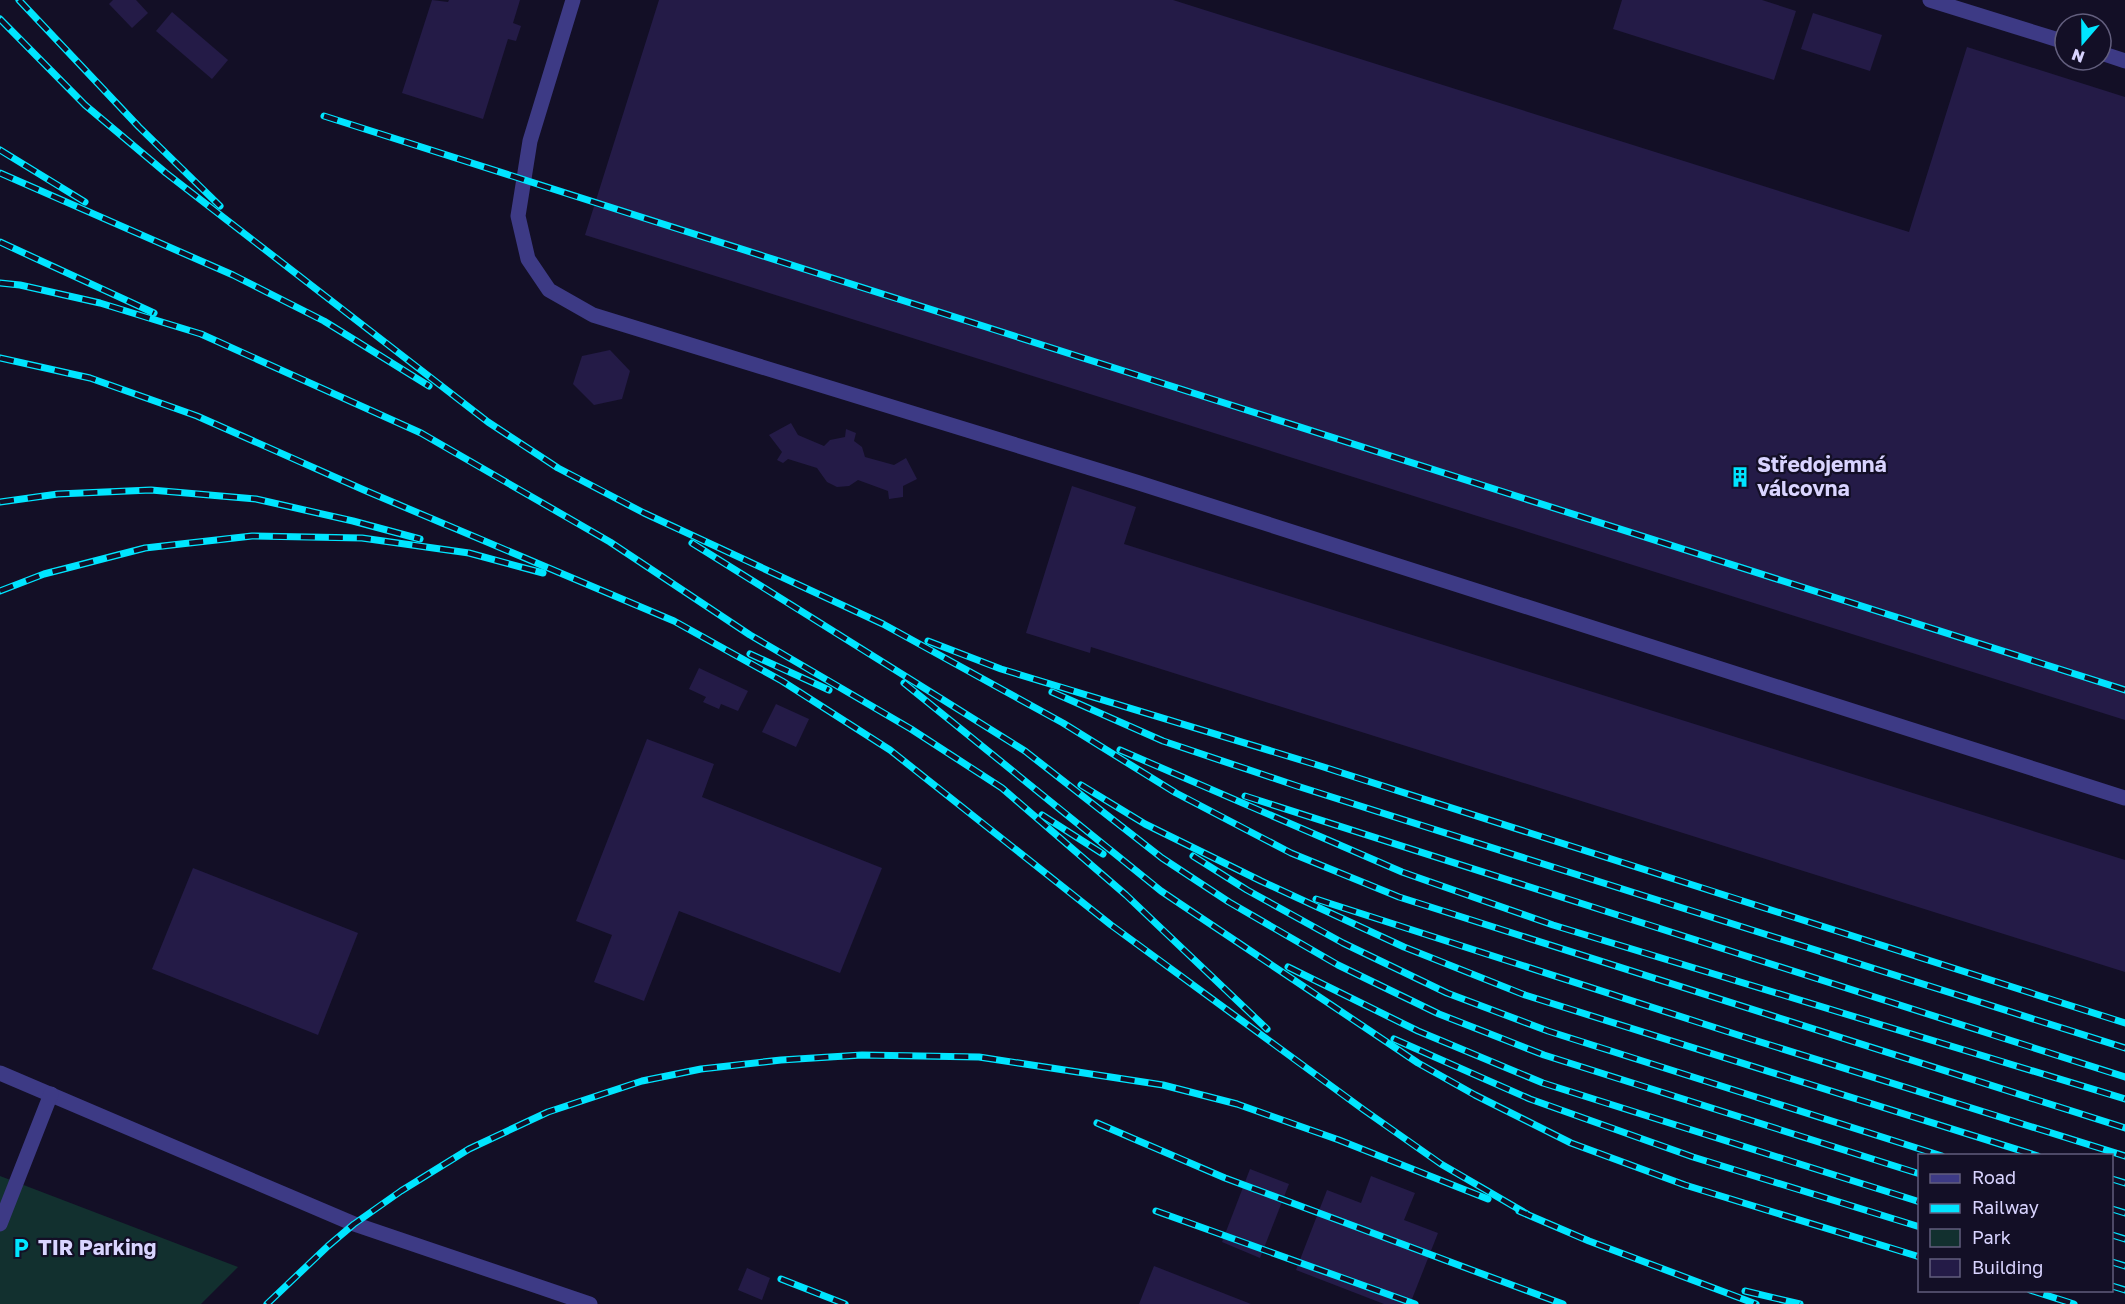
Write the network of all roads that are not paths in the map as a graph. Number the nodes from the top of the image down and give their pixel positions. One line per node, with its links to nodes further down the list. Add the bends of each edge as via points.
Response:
1 (573, 0): 4 (lane, via 530,141 518,216 528,259 549,290 593,315 1136,482)
2 (1930, 0): 3 (lane)
3 (2053, 38)
4 (2125, 798)
5 (0, 1073): 6 (lane)
6 (51, 1094): 7 (lane); 8 (lane, via 354,1224)
7 (0, 1224)
8 (590, 1304)

